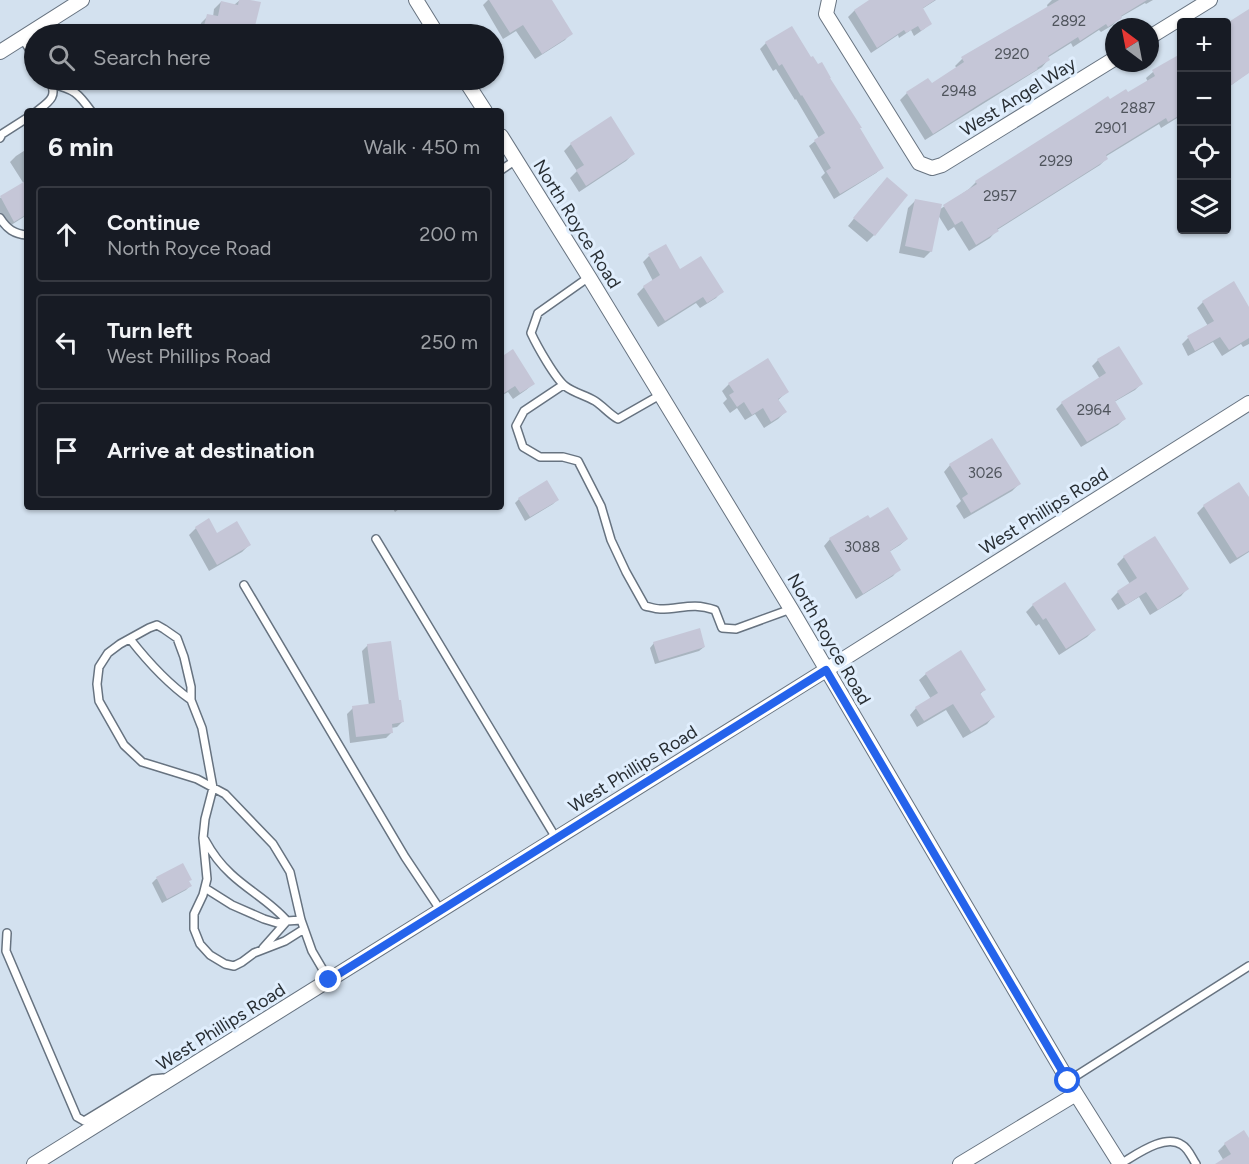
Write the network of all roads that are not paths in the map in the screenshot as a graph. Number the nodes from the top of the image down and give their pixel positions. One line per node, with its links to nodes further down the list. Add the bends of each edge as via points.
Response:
1 (82, 0): 5 (street)
2 (416, 0): 6 (street)
3 (829, 0): 11 (street, West Angel Way, via 826,14 919,163 932,168)
4 (1210, 0): 7 (street)
5 (44, 24)
6 (431, 24)
7 (1159, 31)
8 (22, 38): 9 (lane); 10 (street)
9 (24, 41)
10 (0, 52)
11 (1105, 65)
12 (53, 90): 15 (lane, via 50,102)
13 (71, 90): 16 (lane)
14 (470, 90): 17 (street)
15 (41, 108)
16 (89, 108)
17 (480, 108)
18 (24, 120): 19 (lane)
19 (0, 138)
20 (504, 141): 21 (street, North Royce Road)
21 (516, 160): 22 (lane); 25 (street, North Royce Road)
22 (504, 168)
23 (0, 218): 24 (lane, via 15,234)
24 (24, 235)
25 (589, 277): 26 (lane, via 538,313 531,333); 27 (street, North Royce Road)
26 (563, 385): 27 (lane, via 595,401 618,419); 31 (lane, via 524,411 516,426 523,447 540,457 578,461 645,606 702,606 716,610 722,628 736,629)
27 (660, 395): 31 (street, North Royce Road)
28 (1249, 403): 33 (street, West Phillips Road)
29 (376, 539): 37 (lane)
30 (244, 585): 39 (lane)
31 (791, 609): 33 (street, North Royce Road)
32 (130, 639): 34 (lane); 34 (lane, via 157,626 177,639); 35 (lane, via 108,653 99,667 97,684 104,710 124,745 142,762)
33 (826, 670): 37 (street, West Phillips Road); 48 (street, North Royce Road)
34 (191, 700): 35 (lane, via 202,728)
35 (213, 788): 36 (lane); 40 (lane, via 225,794 273,844 290,872)
36 (203, 838): 38 (lane); 41 (lane, via 231,874)
37 (555, 838): 39 (street, West Phillips Road)
38 (205, 888): 41 (lane, via 264,919); 44 (lane, via 194,914 200,944 210,955 234,966)
39 (441, 911): 46 (street, West Phillips Road)
40 (301, 920): 41 (lane); 42 (lane)
41 (287, 921): 44 (lane)
42 (304, 929): 44 (lane); 46 (lane)
43 (7, 933): 47 (lane, via 6,951 76,1117 84,1121 153,1079)
44 (261, 950)
45 (1249, 966): 48 (lane)
46 (329, 980): 47 (street, West Phillips Road)
47 (169, 1080): 50 (street, West Phillips Road)
48 (1068, 1081): 49 (street, North Royce Road)
49 (1076, 1094): 51 (street); 52 (street, North Royce Road)
50 (34, 1164)
51 (960, 1164)
52 (1120, 1164): 53 (lane, via 1159,1143 1174,1141 1184,1145)
53 (1196, 1164)

